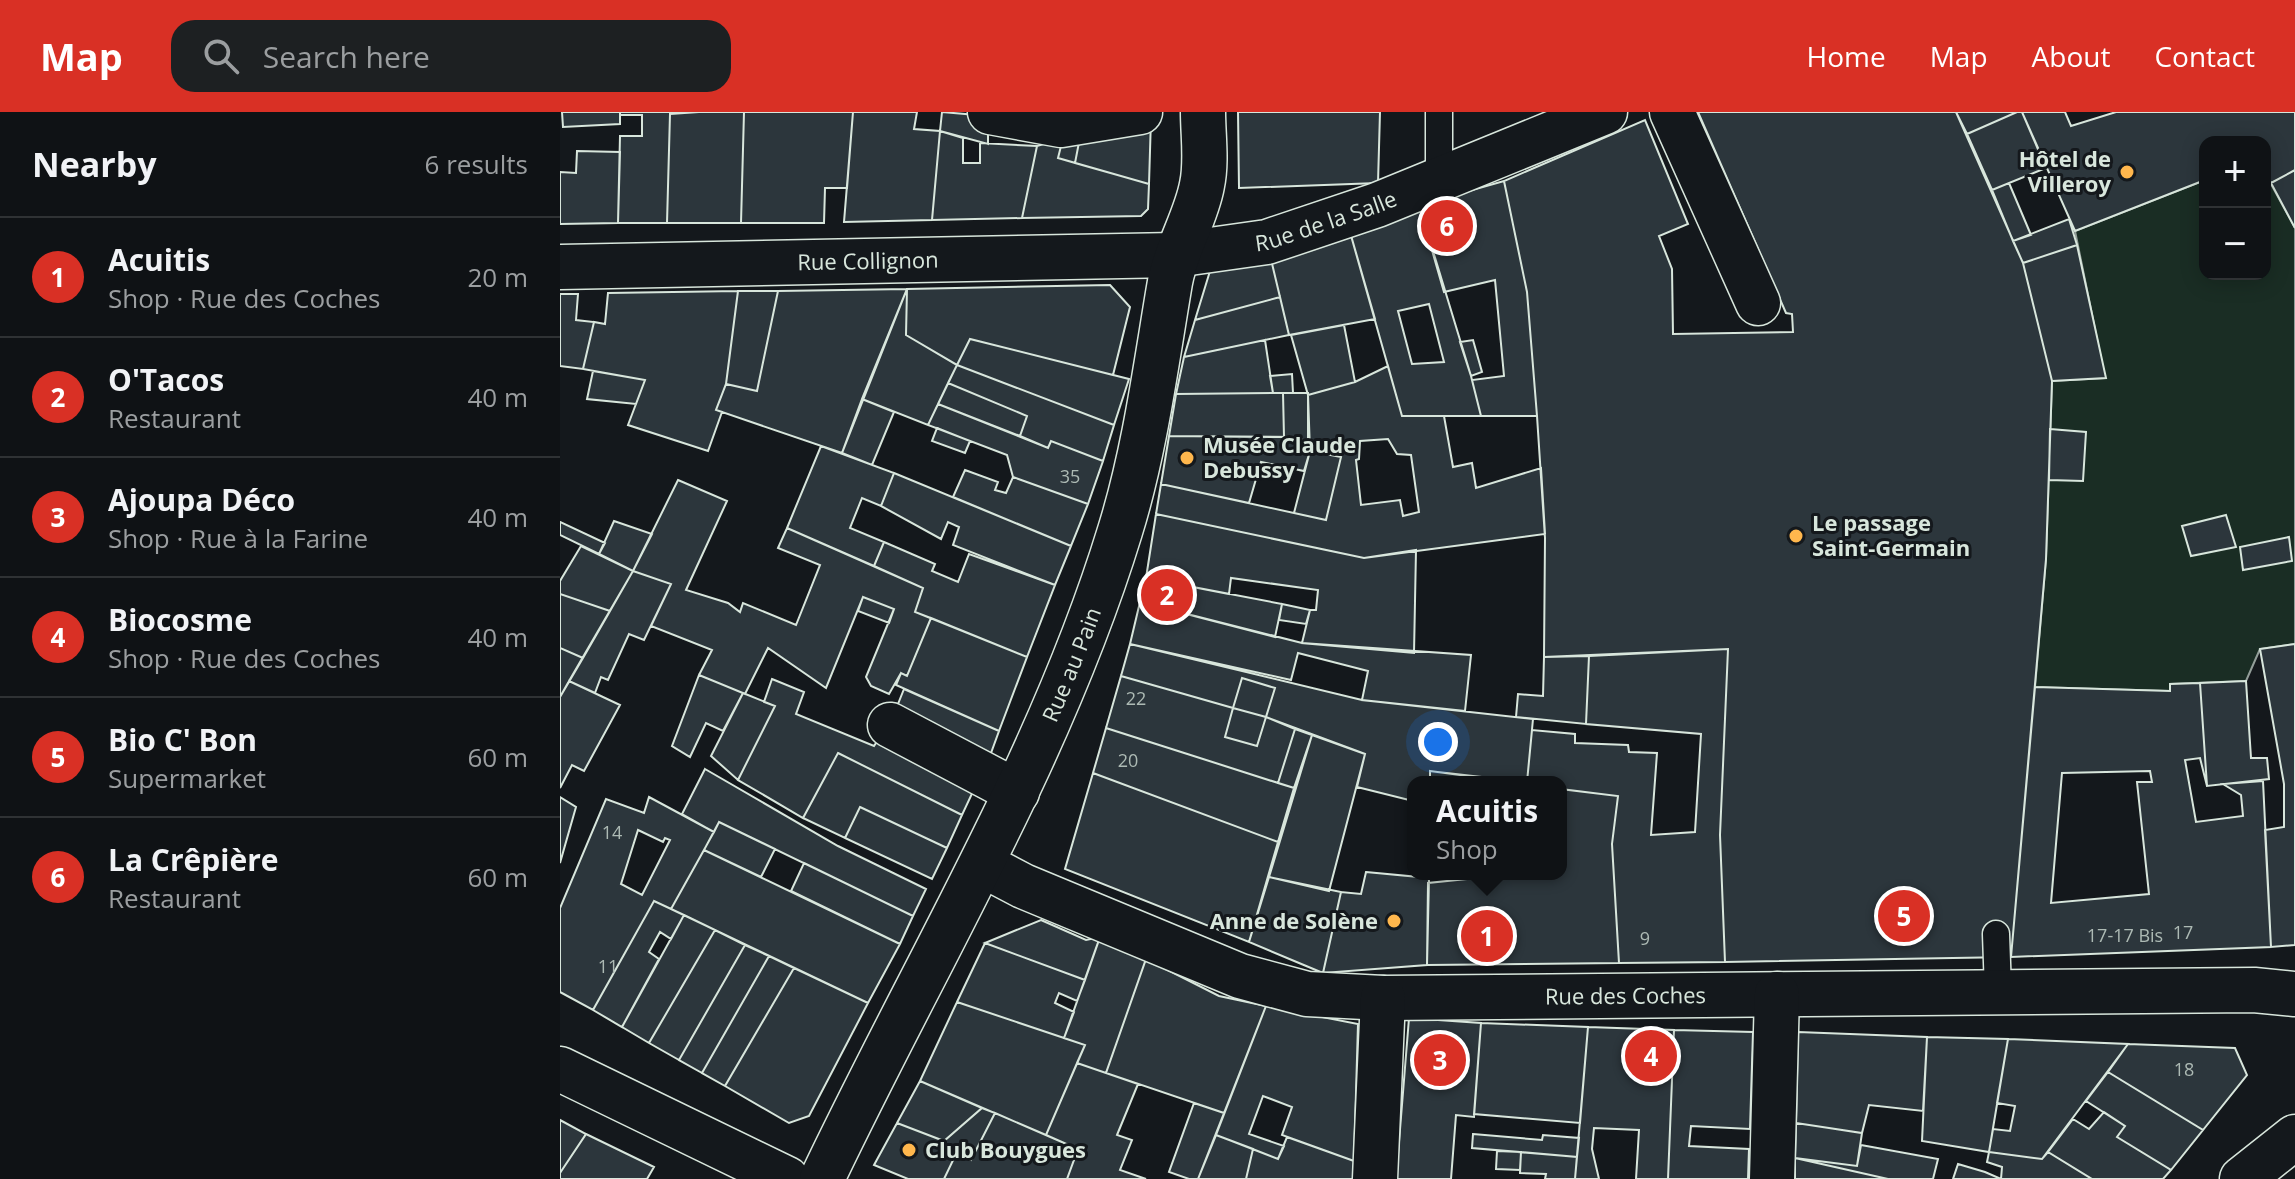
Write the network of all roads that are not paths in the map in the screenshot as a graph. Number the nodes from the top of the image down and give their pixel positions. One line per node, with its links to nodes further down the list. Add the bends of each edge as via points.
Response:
1 (990, 112): 2 (street, via 1061,125)
2 (1140, 112)
3 (1203, 112): 8 (street, Rue au Pain, via 1202,185)
4 (1439, 112): 7 (lane)
5 (1605, 112): 7 (street, Rue de la Salle)
6 (1672, 112): 10 (street)
7 (1439, 180): 8 (street, Rue de la Salle, via 1267,242)
8 (1175, 255): 9 (street, Rue Collignon); 12 (street, Rue au Pain, via 1120,530 1065,686)
9 (560, 267)
10 (1758, 303)
11 (890, 725): 12 (street)
12 (1017, 792): 13 (street, Rue au Pain)
13 (983, 865): 18 (street, Rue des Coches, via 1240,976 1307,994); 22 (street, Rue au Pain)
14 (1996, 934): 15 (lane)
15 (1998, 991): 16 (street, Rue des Coches); 17 (street, Rue des Coches)
16 (1777, 994): 18 (street, Rue des Coches); 24 (street)
17 (2295, 994)
18 (1383, 998): 23 (street)
19 (560, 1069): 21 (street)
20 (2295, 1137): 25 (street)
21 (787, 1179)
22 (822, 1179)
23 (1375, 1179)
24 (1772, 1179)
25 (2242, 1179)

